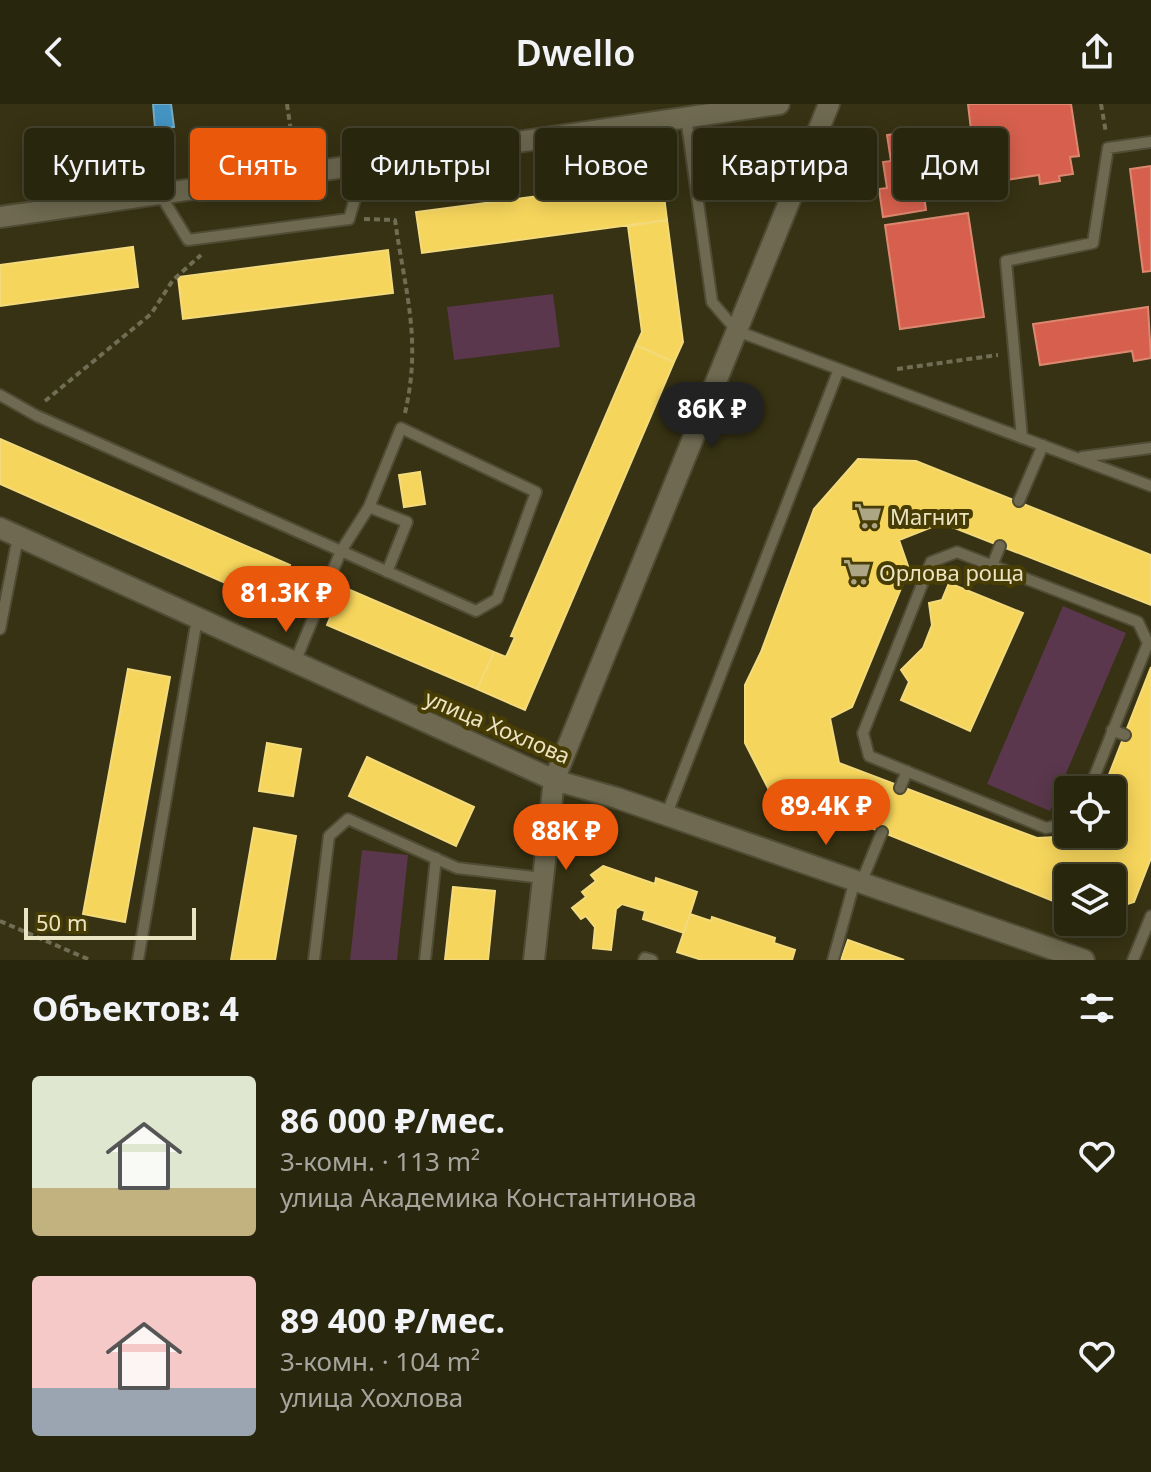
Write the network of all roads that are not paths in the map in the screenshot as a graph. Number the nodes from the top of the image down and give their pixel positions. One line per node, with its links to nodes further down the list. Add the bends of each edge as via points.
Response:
1 (779, 104): 3 (street)
2 (829, 104): 12 (street)
3 (686, 117): 4 (street); 12 (lane, via 712,302)
4 (519, 142)
5 (1151, 142): 15 (lane, via 1108,148 1093,243 1006,261)
6 (342, 168): 7 (street)
7 (174, 192)
8 (118, 200): 11 (street)
9 (164, 200): 10 (lane, via 188,240 349,219)
10 (355, 200)
11 (0, 217)
12 (737, 331): 13 (lane); 34 (street)
13 (839, 369): 15 (lane); 36 (lane)
14 (0, 395): 24 (lane)
15 (1022, 438): 16 (lane)
16 (1043, 445): 18 (lane); 20 (lane)
17 (1151, 448): 18 (lane)
18 (1078, 458): 19 (lane)
19 (1151, 486)
20 (1019, 501)
21 (369, 507): 24 (lane); 26 (lane, via 407,522); 26 (lane, via 401,428 536,492 497,599 476,611)
22 (9, 533): 27 (street, улица Хохлова); 28 (lane)
23 (1000, 546): 25 (lane)
24 (341, 551): 26 (lane); 29 (lane)
25 (992, 566): 30 (lane, via 1138,622 1148,643); 32 (lane, via 957,552 931,562 863,733 869,756)
26 (387, 572)
27 (197, 619): 29 (street, улица Хохлова); 43 (lane)
28 (0, 629)
29 (295, 662): 34 (street, улица Хохлова)
30 (1112, 730): 31 (lane); 33 (lane)
31 (1125, 735)
32 (907, 771): 35 (lane); 37 (lane, via 1046,828)
33 (1094, 776)
34 (554, 780): 36 (street, улица Хохлова); 40 (street)
35 (900, 788)
36 (666, 816): 41 (street, улица Хохлова)
37 (1054, 826)
38 (882, 832): 41 (lane)
39 (436, 858): 40 (lane, via 457,868); 44 (lane, via 348,819 329,836); 45 (lane)
40 (543, 878): 46 (street)
41 (858, 882): 49 (lane); 50 (street, улица Хохлова)
42 (1151, 916): 51 (lane)
43 (138, 960)
44 (314, 960)
45 (425, 960)
46 (534, 960)
47 (644, 960): 48 (lane)
48 (652, 960)
49 (833, 960)
50 (1084, 960)
51 (1133, 960)

